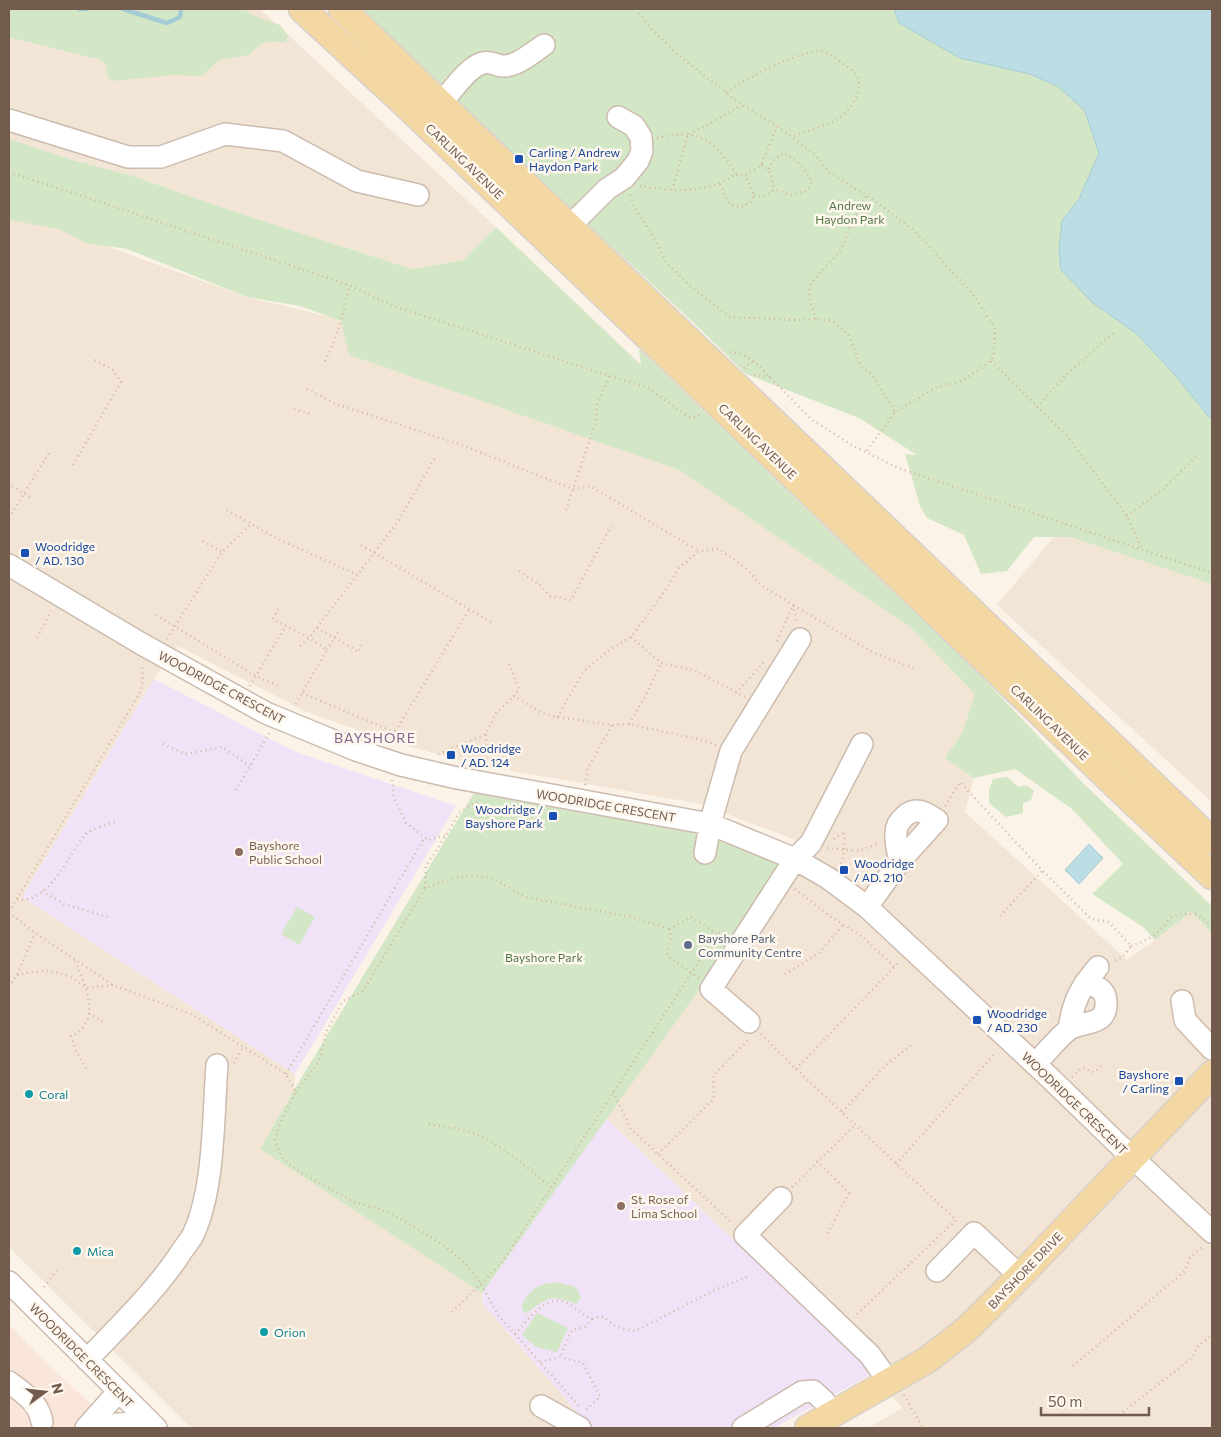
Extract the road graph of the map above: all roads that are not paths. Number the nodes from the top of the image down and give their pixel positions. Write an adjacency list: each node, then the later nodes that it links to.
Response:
1 (302, 9): 8 (main road, CARLING AVENUE)
2 (342, 9): 4 (main road, CARLING AVENUE)
3 (544, 45): 4 (street)
4 (440, 104): 8 (main road, CARLING AVENUE)
5 (618, 117): 8 (street)
6 (9, 120): 7 (street)
7 (418, 195)
8 (560, 235): 12 (main road, CARLING AVENUE); 13 (main road, CARLING AVENUE)
9 (9, 565): 14 (street, WOODRIDGE CRESCENT)
10 (800, 638): 14 (street)
11 (862, 744): 17 (street)
12 (1149, 781): 13 (main road); 15 (main road, CARLING AVENUE)
13 (1128, 798): 19 (main road, CARLING AVENUE)
14 (710, 824): 16 (street); 17 (street, WOODRIDGE CRESCENT)
15 (1212, 840)
16 (705, 853)
17 (795, 859): 20 (street, WOODRIDGE CRESCENT); 22 (street)
18 (900, 861): 18 (street); 20 (street)
19 (1212, 876)
20 (867, 907): 26 (street, WOODRIDGE CRESCENT)
21 (1182, 1000): 24 (street)
22 (753, 1026)
23 (1069, 1029): 23 (street); 26 (street)
24 (1212, 1048)
25 (225, 1064): 34 (street)
26 (1035, 1064): 28 (street, WOODRIDGE CRESCENT)
27 (1212, 1074): 28 (main road, BAYSHORE DRIVE)
28 (1133, 1158): 30 (street, WOODRIDGE CRESCENT); 32 (main road, BAYSHORE DRIVE)
29 (781, 1198): 36 (street)
30 (1209, 1238)
31 (937, 1271): 32 (street)
32 (1020, 1276): 36 (main road, BAYSHORE DRIVE)
33 (9, 1282): 34 (street, WOODRIDGE CRESCENT)
34 (87, 1360): 37 (street, WOODRIDGE CRESCENT)
35 (9, 1382): 41 (street)
36 (896, 1388): 39 (main road, BAYSHORE DRIVE)
37 (119, 1391): 42 (street, WOODRIDGE CRESCENT); 43 (street)
38 (541, 1406): 40 (street)
39 (832, 1414): 45 (street); 46 (main road, BAYSHORE DRIVE)
40 (584, 1419)
41 (42, 1422)
42 (153, 1425): 44 (street)
43 (86, 1428)
44 (108, 1428)
45 (743, 1428)
46 (808, 1428)

